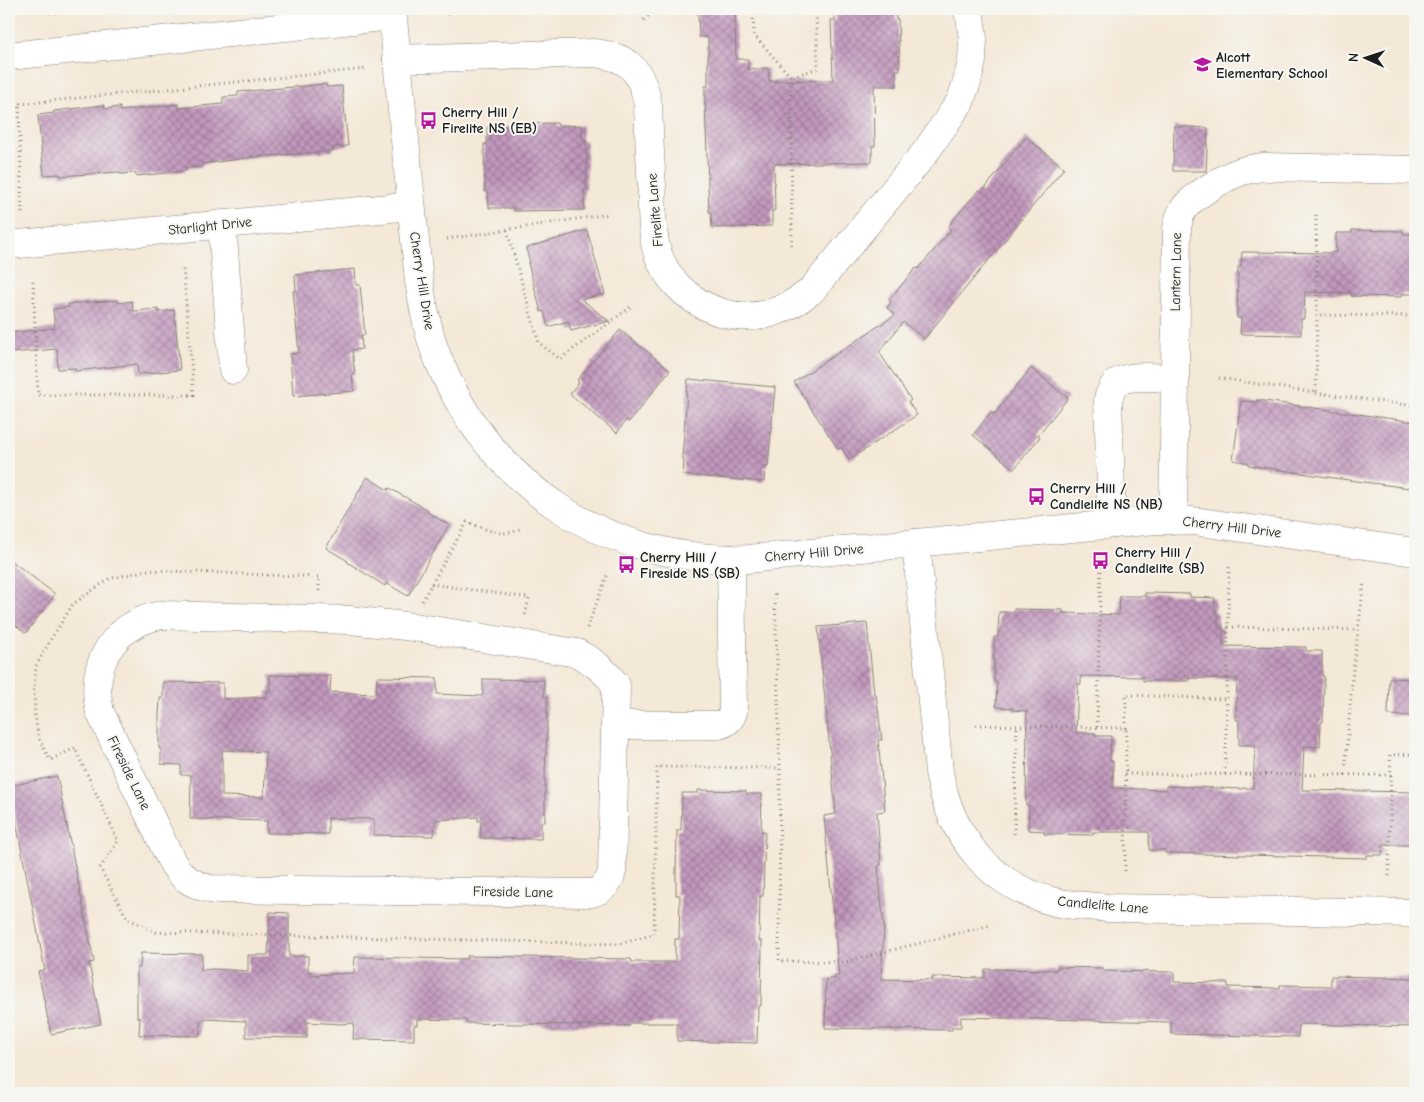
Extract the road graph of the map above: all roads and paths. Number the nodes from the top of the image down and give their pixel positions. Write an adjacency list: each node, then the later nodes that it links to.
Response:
1 (30, 9): 2 (path)
2 (89, 9)
3 (448, 9): 10 (path)
4 (655, 9): 11 (path)
5 (754, 9): 15 (path)
6 (816, 9): 15 (path)
7 (967, 9): 13 (street, Firelite Lane)
8 (392, 12): 9 (street); 13 (street, Cherry Hill Drive)
9 (318, 16): 12 (street)
10 (448, 16)
11 (644, 20)
12 (9, 56)
13 (397, 59): 17 (street, Cherry Hill Drive)
14 (366, 69): 18 (path)
15 (791, 76): 25 (path)
16 (1415, 170): 32 (street, Lantern Lane)
17 (411, 206): 21 (street, Starlight Drive); 41 (street, Cherry Hill Drive)
18 (22, 213)
19 (609, 214): 22 (path)
20 (1316, 214): 29 (path)
21 (222, 224): 24 (street, Starlight Drive); 31 (street)
22 (507, 230): 23 (path); 28 (path)
23 (447, 239)
24 (9, 245)
25 (792, 245)
26 (183, 267): 27 (path)
27 (33, 281)
28 (632, 306)
29 (1317, 315): 30 (path); 34 (path)
30 (1415, 316)
31 (233, 370)
32 (1175, 378): 36 (street, Lantern Lane); 37 (street)
33 (1219, 378): 34 (path)
34 (1316, 393): 35 (path)
35 (1415, 406)
36 (1173, 520): 37 (street, Cherry Hill Drive); 40 (street, Cherry Hill Drive)
37 (1112, 524): 39 (street, Cherry Hill Drive)
38 (523, 527): 46 (path)
39 (916, 543): 41 (street, Cherry Hill Drive); 69 (street, Candlelite Lane)
40 (1415, 552)
41 (730, 559): 55 (street)
42 (1101, 560): 58 (path)
43 (1229, 563): 51 (path)
44 (608, 573): 53 (path)
45 (1364, 582): 52 (path)
46 (431, 584): 49 (path); 50 (path)
47 (775, 594): 61 (path)
48 (319, 596): 61 (path)
49 (419, 606)
50 (524, 621)
51 (1228, 627): 52 (path); 54 (path)
52 (1358, 630): 64 (path)
53 (586, 632)
54 (1227, 699): 59 (path); 63 (path)
55 (616, 725): 55 (street, Fireside Lane)
56 (976, 725): 57 (path)
57 (1017, 726): 58 (path); 66 (path)
58 (1097, 727): 59 (path)
59 (1126, 728): 62 (path)
60 (1415, 754): 65 (path)
61 (780, 768): 70 (path)
62 (1126, 774): 63 (path); 67 (path)
63 (1225, 774): 64 (path)
64 (1345, 775): 65 (path)
65 (1391, 776): 68 (path)
66 (1014, 834)
67 (1125, 870)
68 (1388, 876)
69 (1415, 913)
70 (991, 925)

